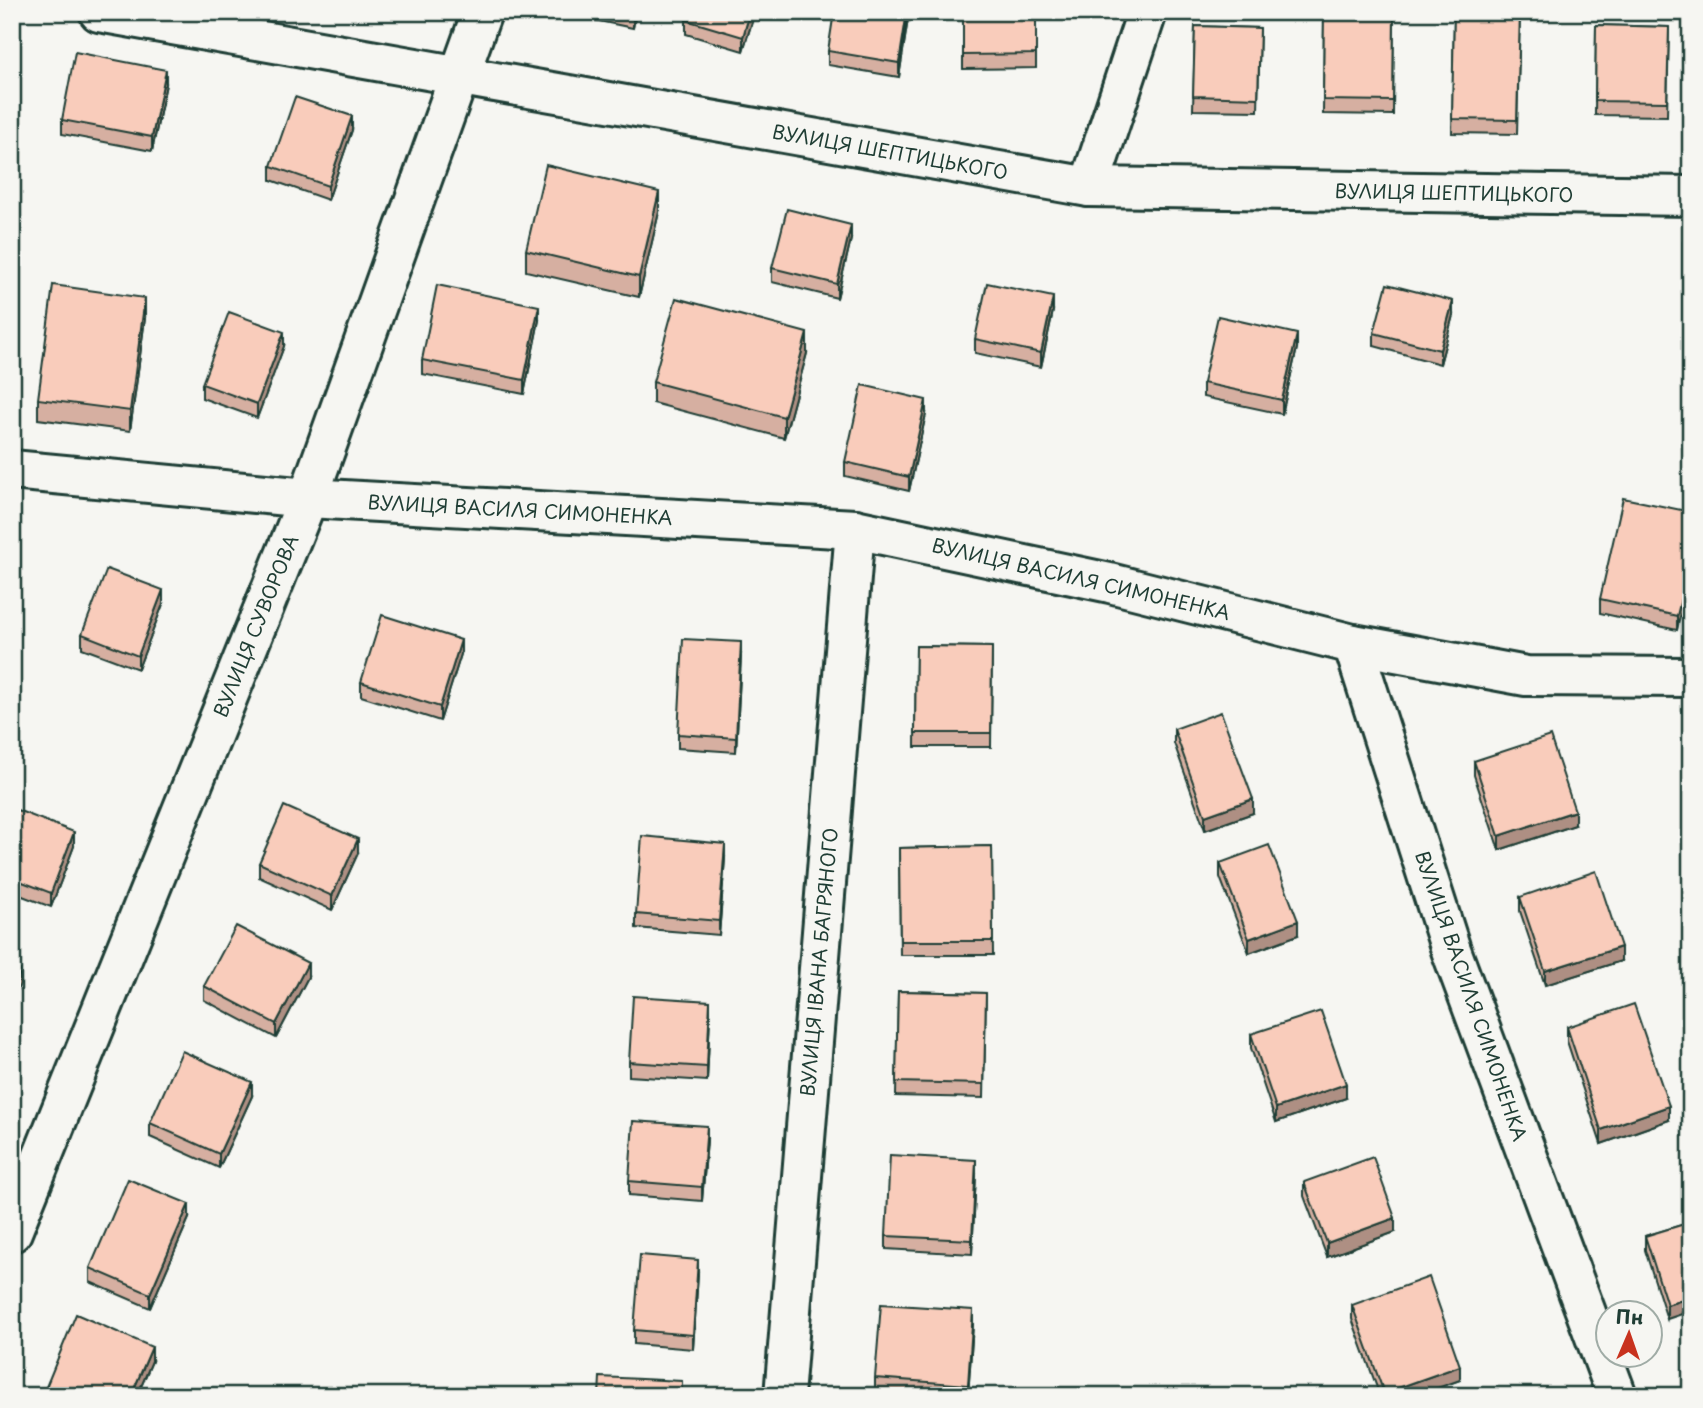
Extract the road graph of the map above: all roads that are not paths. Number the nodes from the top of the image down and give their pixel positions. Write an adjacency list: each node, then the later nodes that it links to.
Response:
1 (99, 12): 4 (street, ВУЛИЦЯ ШЕПТИЦЬКОГО)
2 (482, 12): 4 (street, ВУЛИЦЯ СУВОРОВА)
3 (1147, 12): 5 (street)
4 (460, 75): 5 (street, ВУЛИЦЯ ШЕПТИЦЬКОГО); 8 (street, ВУЛИЦЯ СУВОРОВА)
5 (1089, 187): 6 (street, ВУЛИЦЯ ШЕПТИЦЬКОГО)
6 (1691, 196)
7 (12, 470): 8 (street, ВУЛИЦЯ ВАСИЛЯ СИМОНЕНКА)
8 (308, 498): 9 (street, ВУЛИЦЯ ВАСИЛЯ СИМОНЕНКА); 12 (street, ВУЛИЦЯ СУВОРОВА)
9 (855, 529): 10 (street, ВУЛИЦЯ ВАСИЛЯ СИМОНЕНКА); 13 (street, ВУЛИЦЯ ІВАНА БАГРЯНОГО)
10 (1353, 644): 11 (street); 14 (street, ВУЛИЦЯ ВАСИЛЯ СИМОНЕНКА)
11 (1691, 677)
12 (12, 1232)
13 (784, 1396)
14 (1617, 1396)

